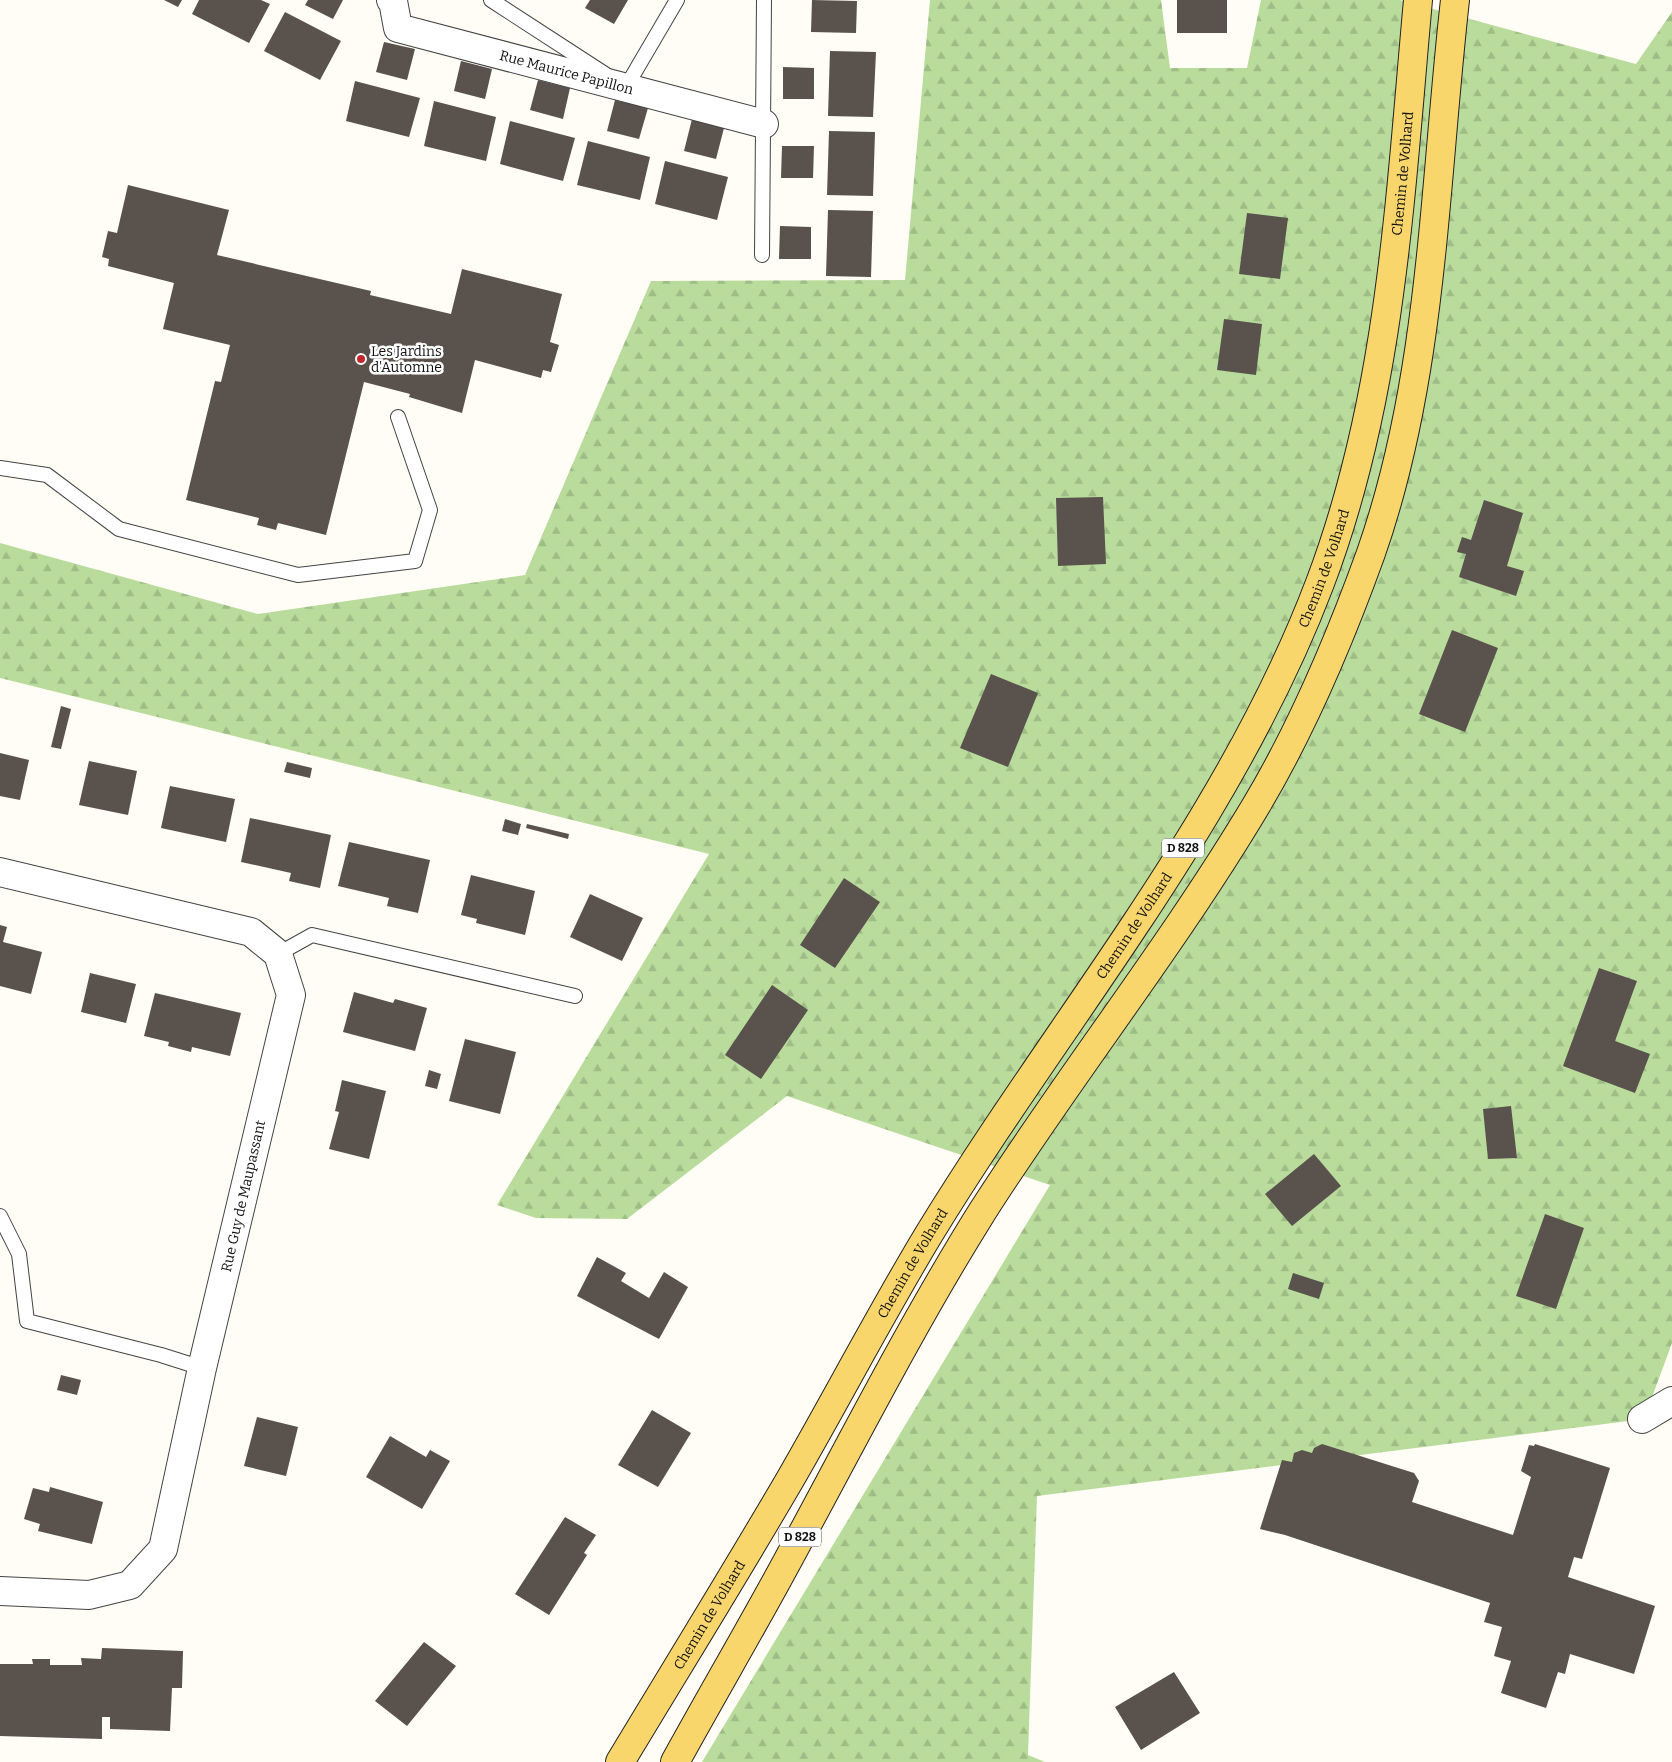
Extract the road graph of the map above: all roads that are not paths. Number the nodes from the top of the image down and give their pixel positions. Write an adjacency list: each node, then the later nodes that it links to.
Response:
1 (393, 0): 7 (street, Rue Maurice Papillon)
2 (491, 0): 7 (lane)
3 (677, 0): 7 (lane)
4 (764, 0): 8 (lane)
5 (1418, 0): 20 (main road, Chemin de Volhard / D 828)
6 (1455, 0): 21 (main road, D 828)
7 (626, 87): 8 (street, Rue Maurice Papillon)
8 (764, 124): 9 (lane)
9 (762, 255)
10 (398, 417): 11 (lane)
11 (0, 468)
12 (0, 872): 13 (street)
13 (278, 954): 14 (lane); 16 (street, Rue Guy de Maupassant)
14 (575, 996)
15 (0, 1216): 16 (lane)
16 (202, 1368): 19 (street, Rue Guy de Maupassant)
17 (1672, 1401): 18 (street)
18 (1642, 1419)
19 (0, 1591)
20 (620, 1762)
21 (675, 1762)

